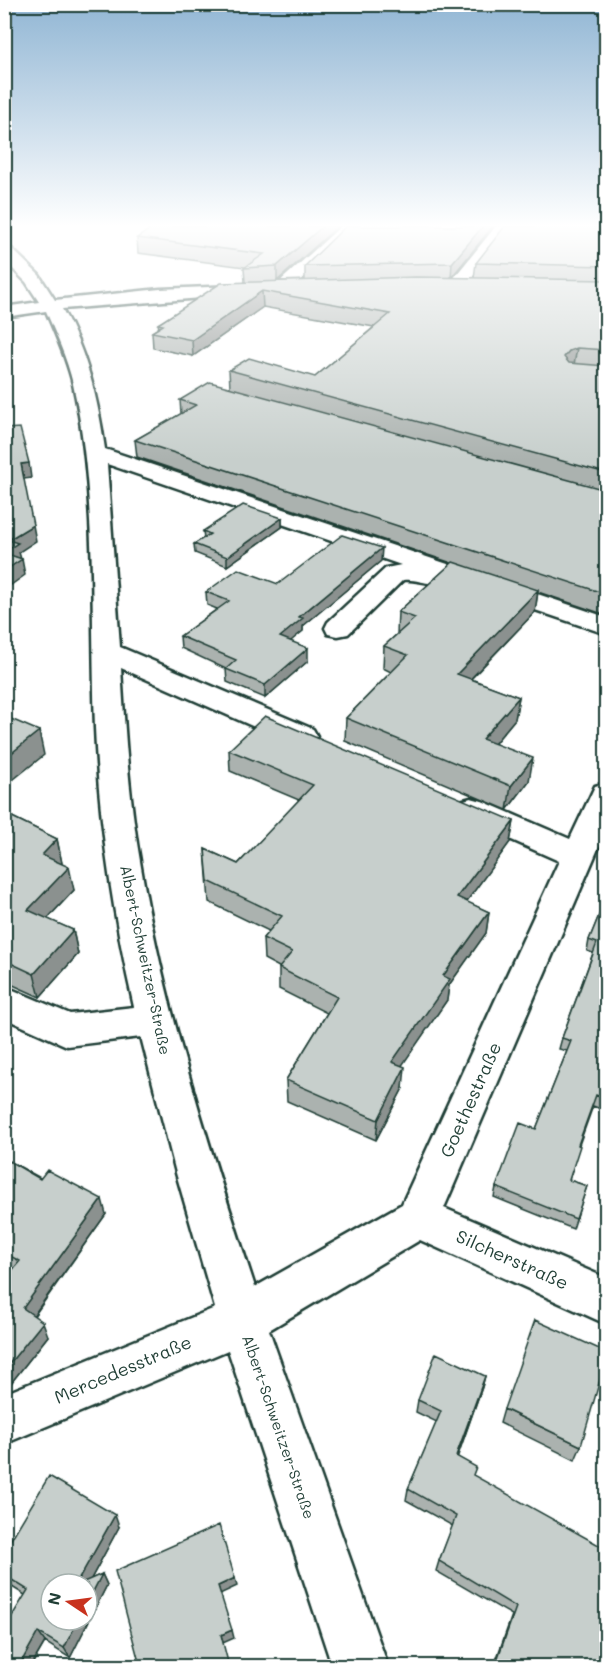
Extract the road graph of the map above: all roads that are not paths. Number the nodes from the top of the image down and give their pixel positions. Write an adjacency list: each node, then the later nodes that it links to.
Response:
1 (63, 304): 2 (street)
2 (52, 305): 3 (street); 4 (street, Albert-Schweitzer-Straße)
3 (4, 312)
4 (95, 453): 5 (street); 8 (street, Albert-Schweitzer-Straße)
5 (606, 626)
6 (338, 628): 7 (street)
7 (606, 641)
8 (108, 652): 9 (street); 14 (street, Albert-Schweitzer-Straße)
9 (327, 747)
10 (606, 794): 12 (street, Goethestraße)
11 (448, 799): 12 (street)
12 (579, 856): 15 (street, Goethestraße)
13 (4, 1001): 14 (street)
14 (155, 1020): 17 (street, Albert-Schweitzer-Straße)
15 (418, 1218): 16 (street, Silcherstraße); 17 (street)
16 (606, 1301)
17 (241, 1321): 18 (street, Mercedesstraße); 19 (street, Albert-Schweitzer-Straße)
18 (4, 1419)
19 (360, 1666)

